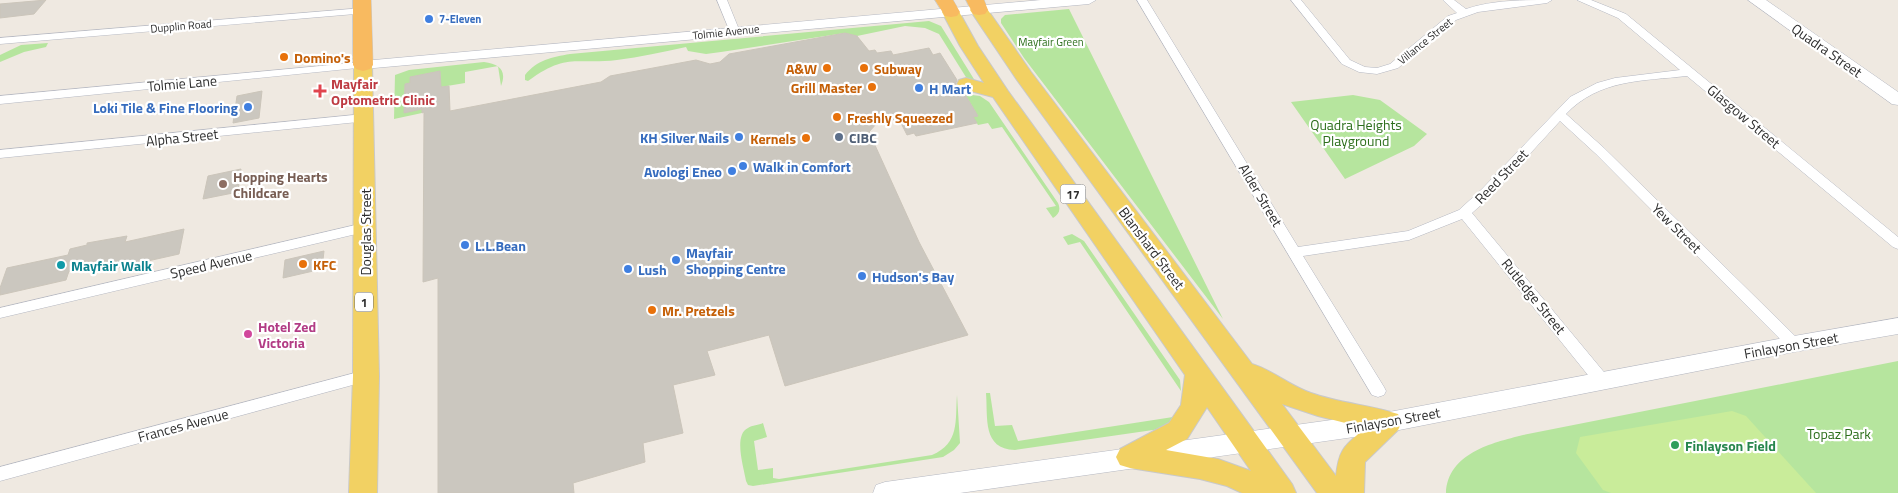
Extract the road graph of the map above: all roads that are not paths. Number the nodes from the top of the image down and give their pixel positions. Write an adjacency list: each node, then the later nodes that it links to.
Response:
1 (722, 0): 13 (street)
2 (1089, 0): 10 (street, Tolmie Avenue)
3 (1142, 0): 28 (street, Alder Street)
4 (1296, 0): 16 (street)
5 (1448, 0): 12 (street)
6 (1547, 0): 12 (street, Villance Street)
7 (1582, 0): 17 (street, Glasgow Street)
8 (1756, 0): 21 (main road, Quadra Street)
9 (362, 5): 14 (street, Dupplin Road); 15 (highway, Douglas Street / 1)
10 (977, 5): 11 (street, Tolmie Avenue); 32 (main road, Blanshard Street / 17)
11 (948, 6): 13 (street, Tolmie Avenue); 19 (main road, 17)
12 (1464, 13): 16 (street, Villance Street)
13 (735, 32): 15 (street, Tolmie Avenue)
14 (0, 41)
15 (363, 66): 20 (street, Tolmie Lane); 23 (main road, Douglas Street / 1)
16 (1363, 70)
17 (1690, 72): 22 (street, Reed Street); 27 (street, Glasgow Street)
18 (966, 84): 19 (main road)
19 (1000, 93): 33 (main road, 17)
20 (0, 100)
21 (1898, 100)
22 (1560, 115): 25 (street, Reed Street); 31 (street, Yew Street)
23 (364, 118): 24 (street, Alpha Street); 26 (main road, Douglas Street / 1)
24 (0, 154)
25 (1464, 213): 28 (street, Reed Street); 35 (street, Rutledge Street)
26 (364, 228): 29 (street, Speed Avenue); 34 (main road, Douglas Street / 1)
27 (1898, 244)
28 (1295, 252): 36 (street, Alder Street)
29 (0, 313)
30 (1898, 326): 31 (main road, Finlayson Street)
31 (1794, 344): 35 (main road, Finlayson Street)
32 (1237, 362): 37 (main road); 38 (main road, Blanshard Street / 17)
33 (1198, 374): 39 (main road, 17); 40 (main road)
34 (366, 376): 41 (street, Frances Avenue); 42 (main road, Douglas Street / 1)
35 (1602, 381): 37 (main road, Finlayson Street)
36 (1378, 391)
37 (1389, 422): 38 (main road, Finlayson Street); 47 (main road)
38 (1291, 436): 39 (main road, Finlayson Street); 46 (main road, Blanshard Street / 17)
39 (1247, 443): 40 (main road, Finlayson Street); 45 (main road, 17)
40 (1130, 457): 43 (main road, Finlayson Street); 44 (main road)
41 (0, 474)
42 (363, 493)
43 (885, 493)
44 (1266, 493)
45 (1282, 493)
46 (1333, 493)
47 (1350, 493)

